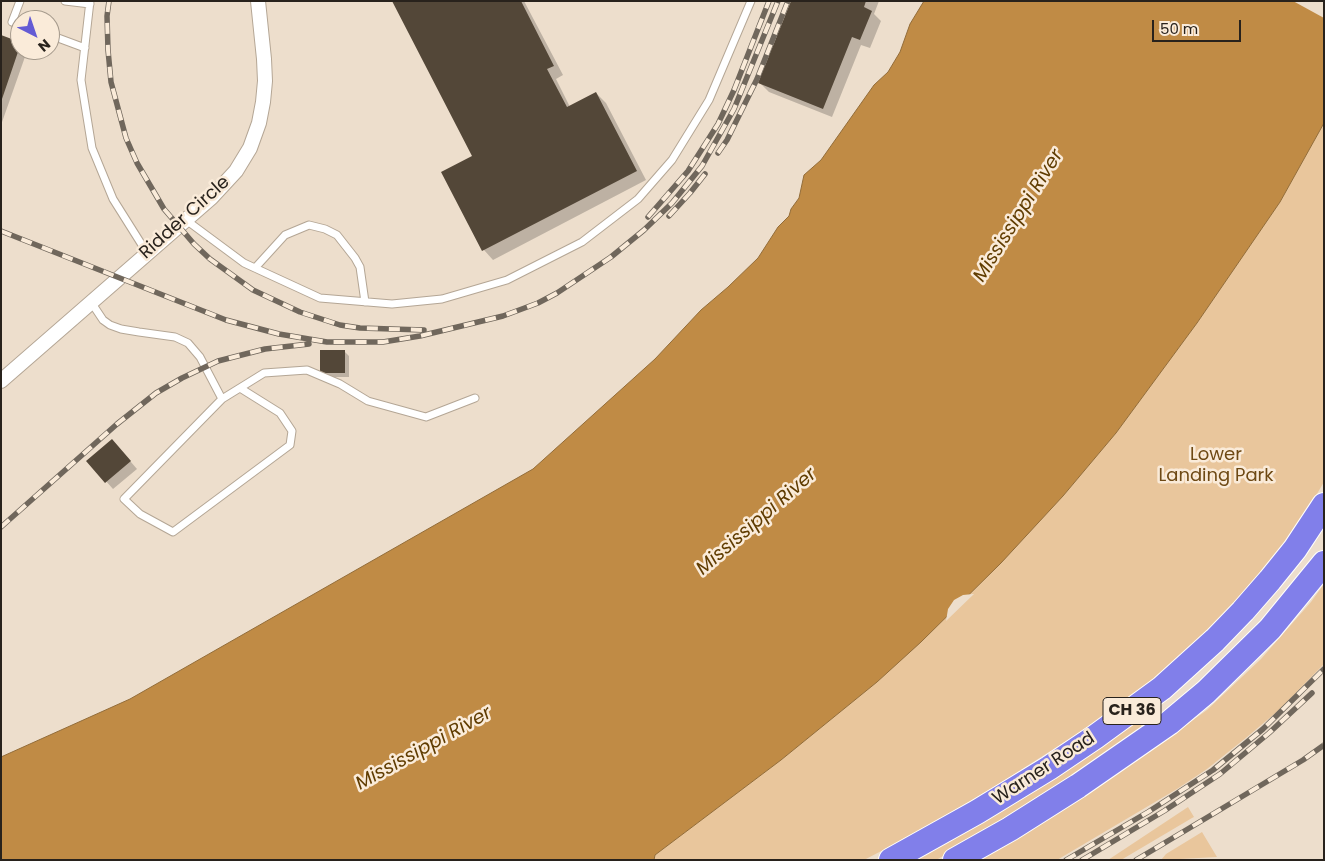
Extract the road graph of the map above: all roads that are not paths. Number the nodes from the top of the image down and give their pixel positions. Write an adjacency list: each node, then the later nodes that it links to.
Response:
1 (65, 1): 4 (lane)
2 (258, 1): 7 (street, Ridder Circle)
3 (751, 1): 11 (lane)
4 (90, 2): 6 (lane)
5 (60, 39): 6 (lane)
6 (84, 48): 8 (lane)
7 (186, 220): 8 (street, Ridder Circle); 9 (lane)
8 (147, 253): 10 (street, Ridder Circle)
9 (255, 268): 11 (lane); 11 (lane)
10 (91, 302): 12 (street, Ridder Circle); 15 (lane)
11 (364, 302)
12 (1, 381)
13 (240, 388): 14 (lane); 15 (lane); 15 (lane)
14 (475, 398)
15 (222, 400)
16 (1324, 505): 18 (highway, Warner Road / CH 36)
17 (1324, 563): 19 (highway, Warner Road / CH 36)
18 (891, 860)
19 (955, 860)

